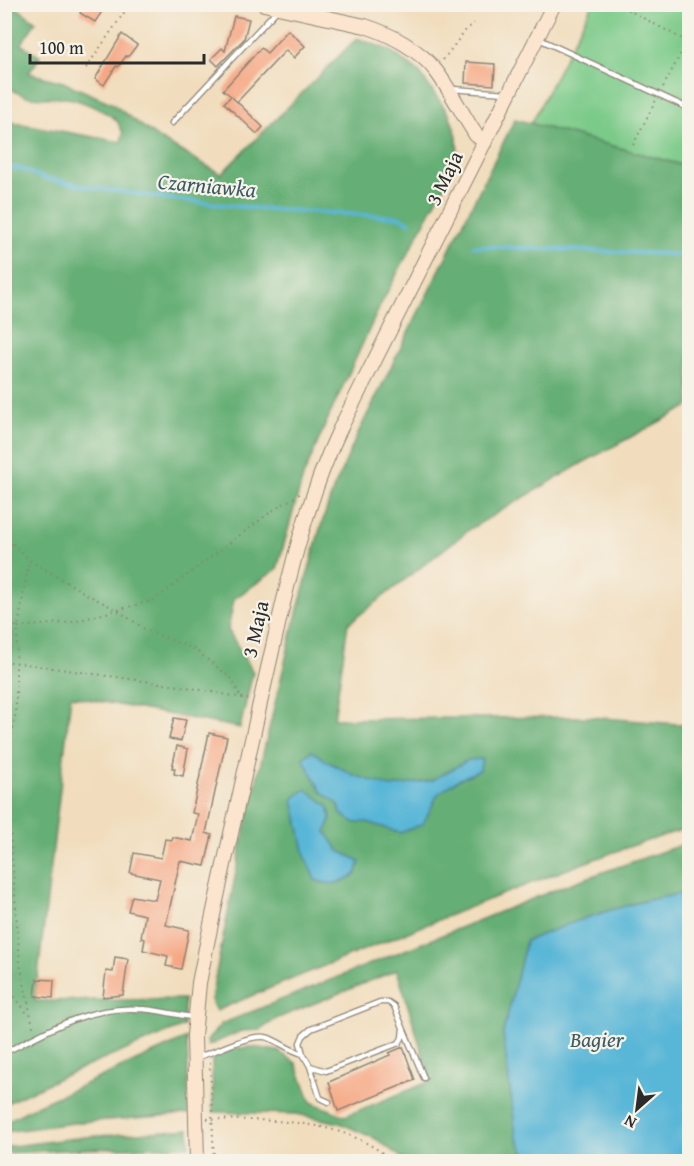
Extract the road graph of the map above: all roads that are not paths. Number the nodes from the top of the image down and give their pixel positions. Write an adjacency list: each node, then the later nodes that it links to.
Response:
1 (264, 4): 3 (main road)
2 (554, 4): 4 (main road, 3 Maja)
3 (280, 8): 5 (main road); 8 (lane)
4 (537, 38): 6 (main road, 3 Maja); 7 (lane)
5 (448, 88): 6 (lane); 9 (main road)
6 (509, 94): 9 (main road, 3 Maja)
7 (690, 109)
8 (172, 123)
9 (485, 142): 10 (main road, 3 Maja)
10 (195, 1017): 12 (lane); 14 (main road, 3 Maja)
11 (404, 1029): 13 (lane); 15 (lane); 16 (lane)
12 (4, 1053)
13 (303, 1054): 14 (lane); 15 (lane)
14 (194, 1057): 18 (main road, 3 Maja)
15 (310, 1066): 17 (lane)
16 (424, 1078)
17 (329, 1102)
18 (197, 1161)

